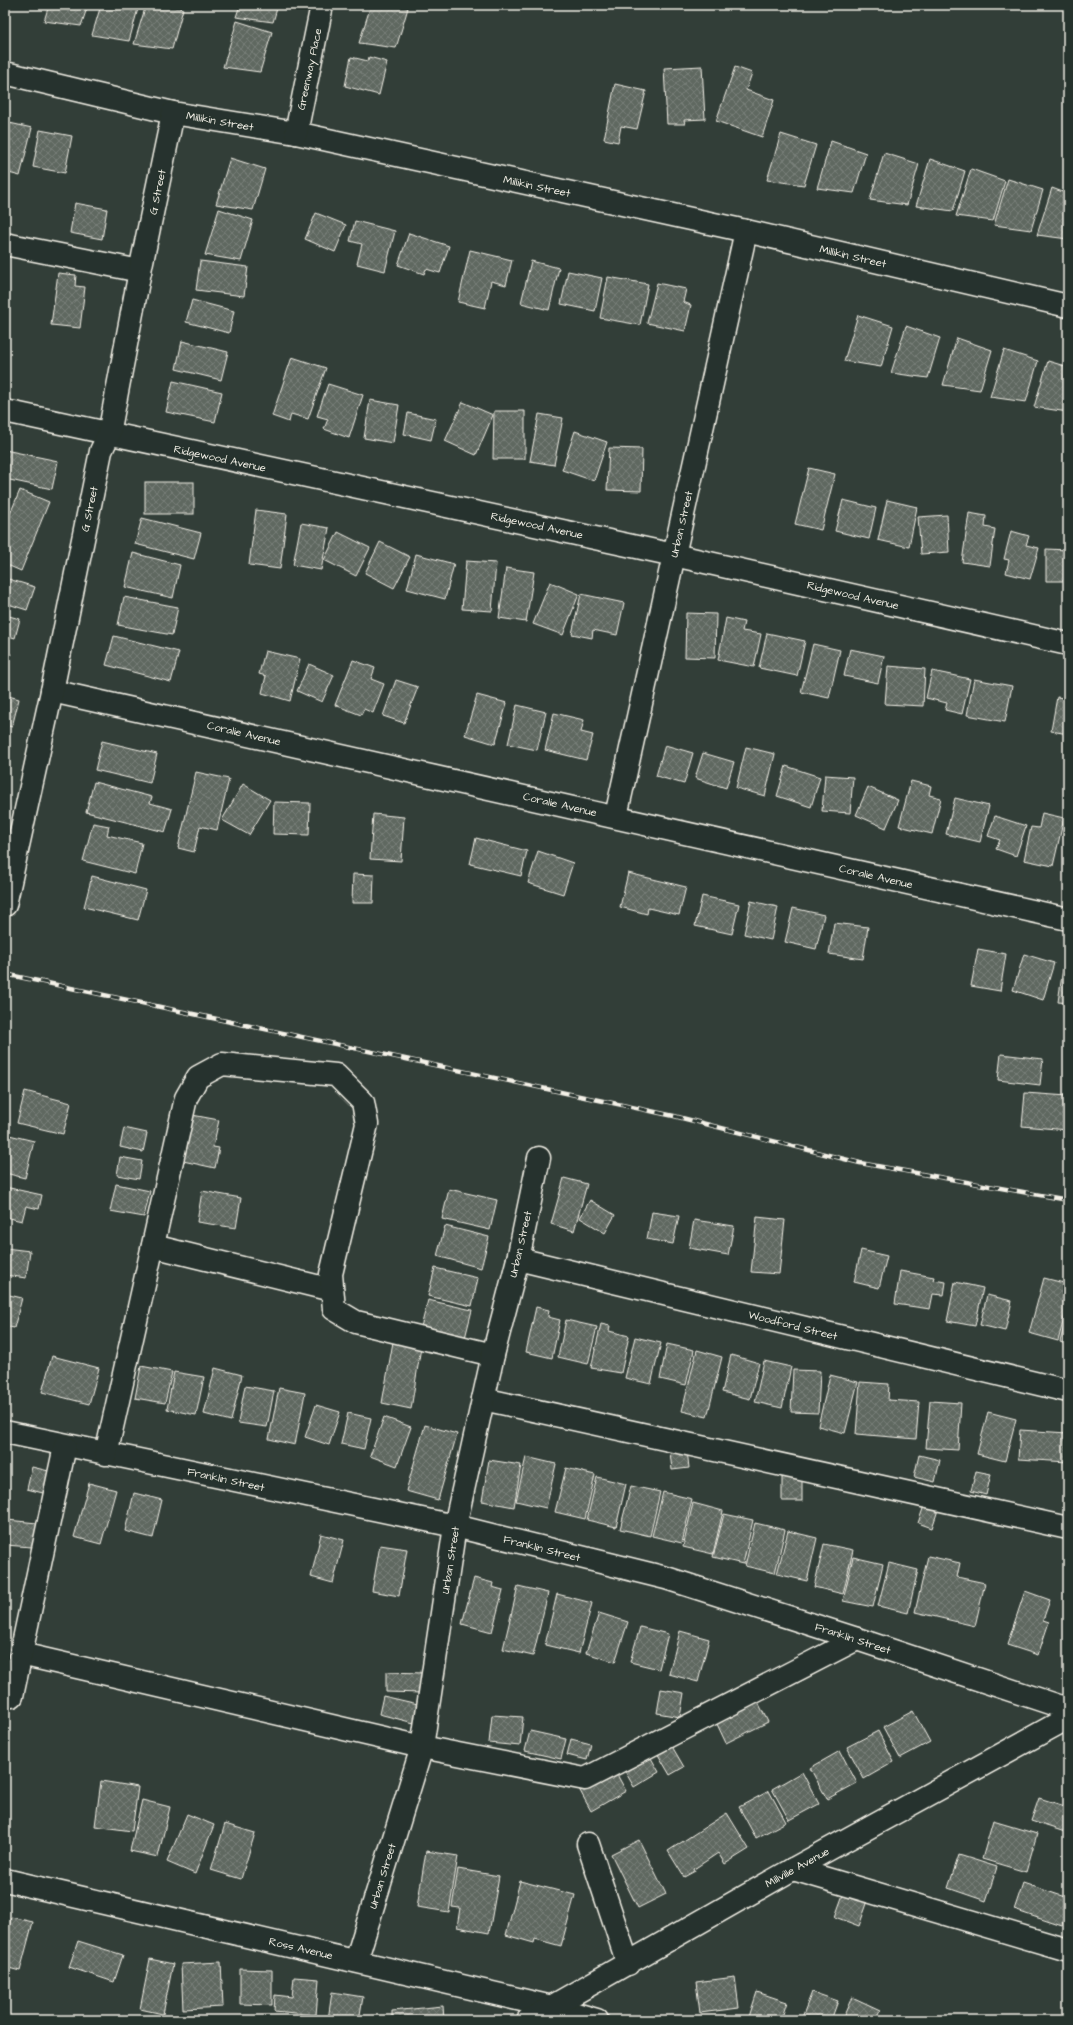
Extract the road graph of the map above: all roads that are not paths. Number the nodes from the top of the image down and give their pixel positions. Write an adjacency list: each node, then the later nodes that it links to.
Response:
1 (322, 5): 4 (street, Greenway Place)
2 (5, 73): 3 (street, Millikin Street)
3 (173, 113): 4 (street, Millikin Street); 7 (street, G Street)
4 (296, 133): 5 (street, Millikin Street)
5 (746, 231): 8 (street, Millikin Street); 11 (street, Urban Street)
6 (5, 244): 7 (street)
7 (140, 271): 10 (street, G Street)
8 (1068, 306)
9 (5, 411): 10 (street, Ridgewood Avenue)
10 (109, 434): 11 (street, Ridgewood Avenue); 13 (street, G Street)
11 (674, 555): 12 (street, Ridgewood Avenue); 14 (street, Urban Street)
12 (1068, 644)
13 (52, 690): 14 (street, Coralie Avenue); 15 (street, G Street)
14 (616, 816): 16 (street, Coralie Avenue)
15 (5, 905)
16 (1068, 919)
17 (539, 1158): 19 (street, Urban Street)
18 (154, 1246): 20 (street); 20 (street); 26 (street)
19 (518, 1259): 21 (street, Urban Street); 22 (street, Woodford Street)
20 (332, 1290): 21 (street)
21 (493, 1355): 23 (street, Urban Street)
22 (1068, 1392)
23 (483, 1399): 27 (street, Urban Street); 28 (street)
24 (5, 1432): 25 (street, Franklin Street)
25 (66, 1446): 26 (street, Franklin Street); 30 (street)
26 (106, 1454): 27 (street, Franklin Street)
27 (455, 1526): 29 (street, Franklin Street); 34 (street, Urban Street)
28 (1068, 1528)
29 (857, 1639): 32 (street, Franklin Street); 34 (street)
30 (21, 1654): 31 (street); 34 (street)
31 (5, 1694)
32 (1068, 1709)
33 (1068, 1718): 36 (street, Millville Avenue)
34 (422, 1746): 39 (street, Urban Street)
35 (588, 1844): 40 (street)
36 (793, 1869): 38 (street); 40 (street, Millville Avenue)
37 (5, 1880): 39 (street, Ross Avenue)
38 (1068, 1950)
39 (356, 1961): 41 (street, Ross Avenue)
40 (628, 1964): 41 (street, Millville Avenue)
41 (552, 2007): 42 (street, Millville Avenue); 43 (street, Ross Avenue)
42 (528, 2020)
43 (597, 2020)

